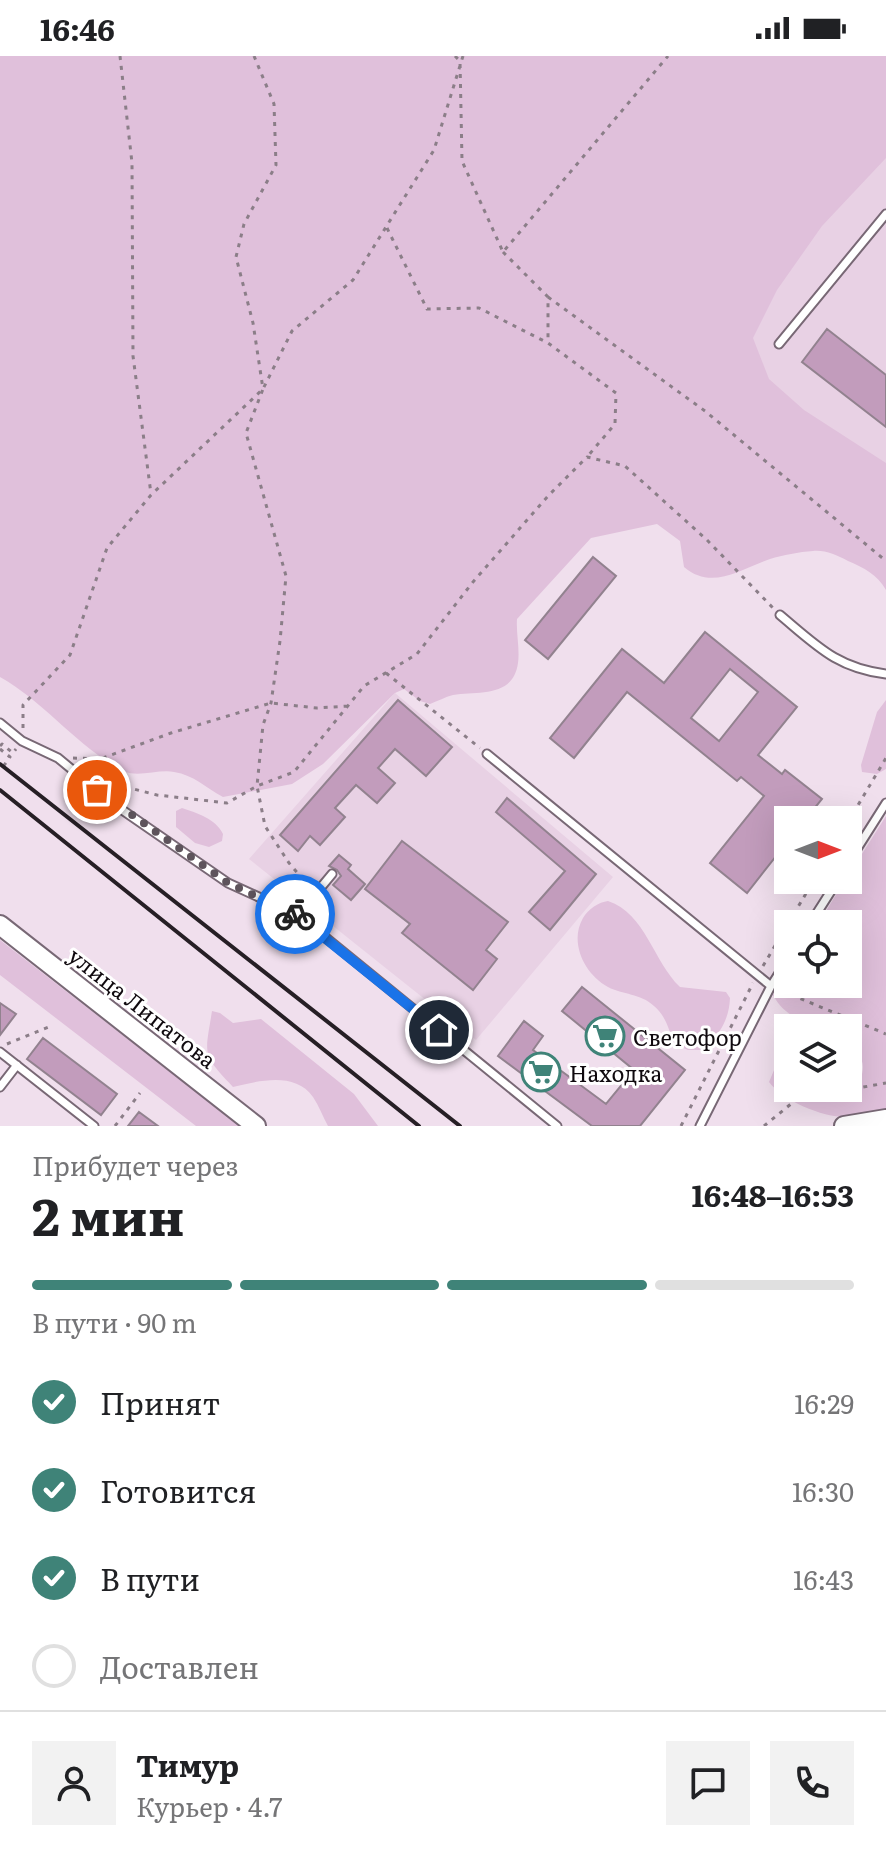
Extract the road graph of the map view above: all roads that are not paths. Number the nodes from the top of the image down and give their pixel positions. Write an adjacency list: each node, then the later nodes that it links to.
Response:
1 (886, 214): 2 (lane)
2 (779, 344)
3 (780, 615): 4 (lane)
4 (886, 674)
5 (0, 723): 10 (lane)
6 (487, 754): 13 (lane)
7 (886, 803): 8 (lane)
8 (862, 841)
9 (332, 874): 10 (lane)
10 (298, 915): 21 (lane)
11 (0, 925): 20 (street, улица Липатова)
12 (774, 981): 13 (lane)
13 (771, 986): 22 (lane)
14 (0, 1049): 15 (lane)
15 (17, 1065): 16 (lane); 19 (lane)
16 (0, 1087)
17 (886, 1119): 18 (street)
18 (855, 1125)
19 (94, 1126)
20 (256, 1126)
21 (557, 1126)
22 (700, 1126)

